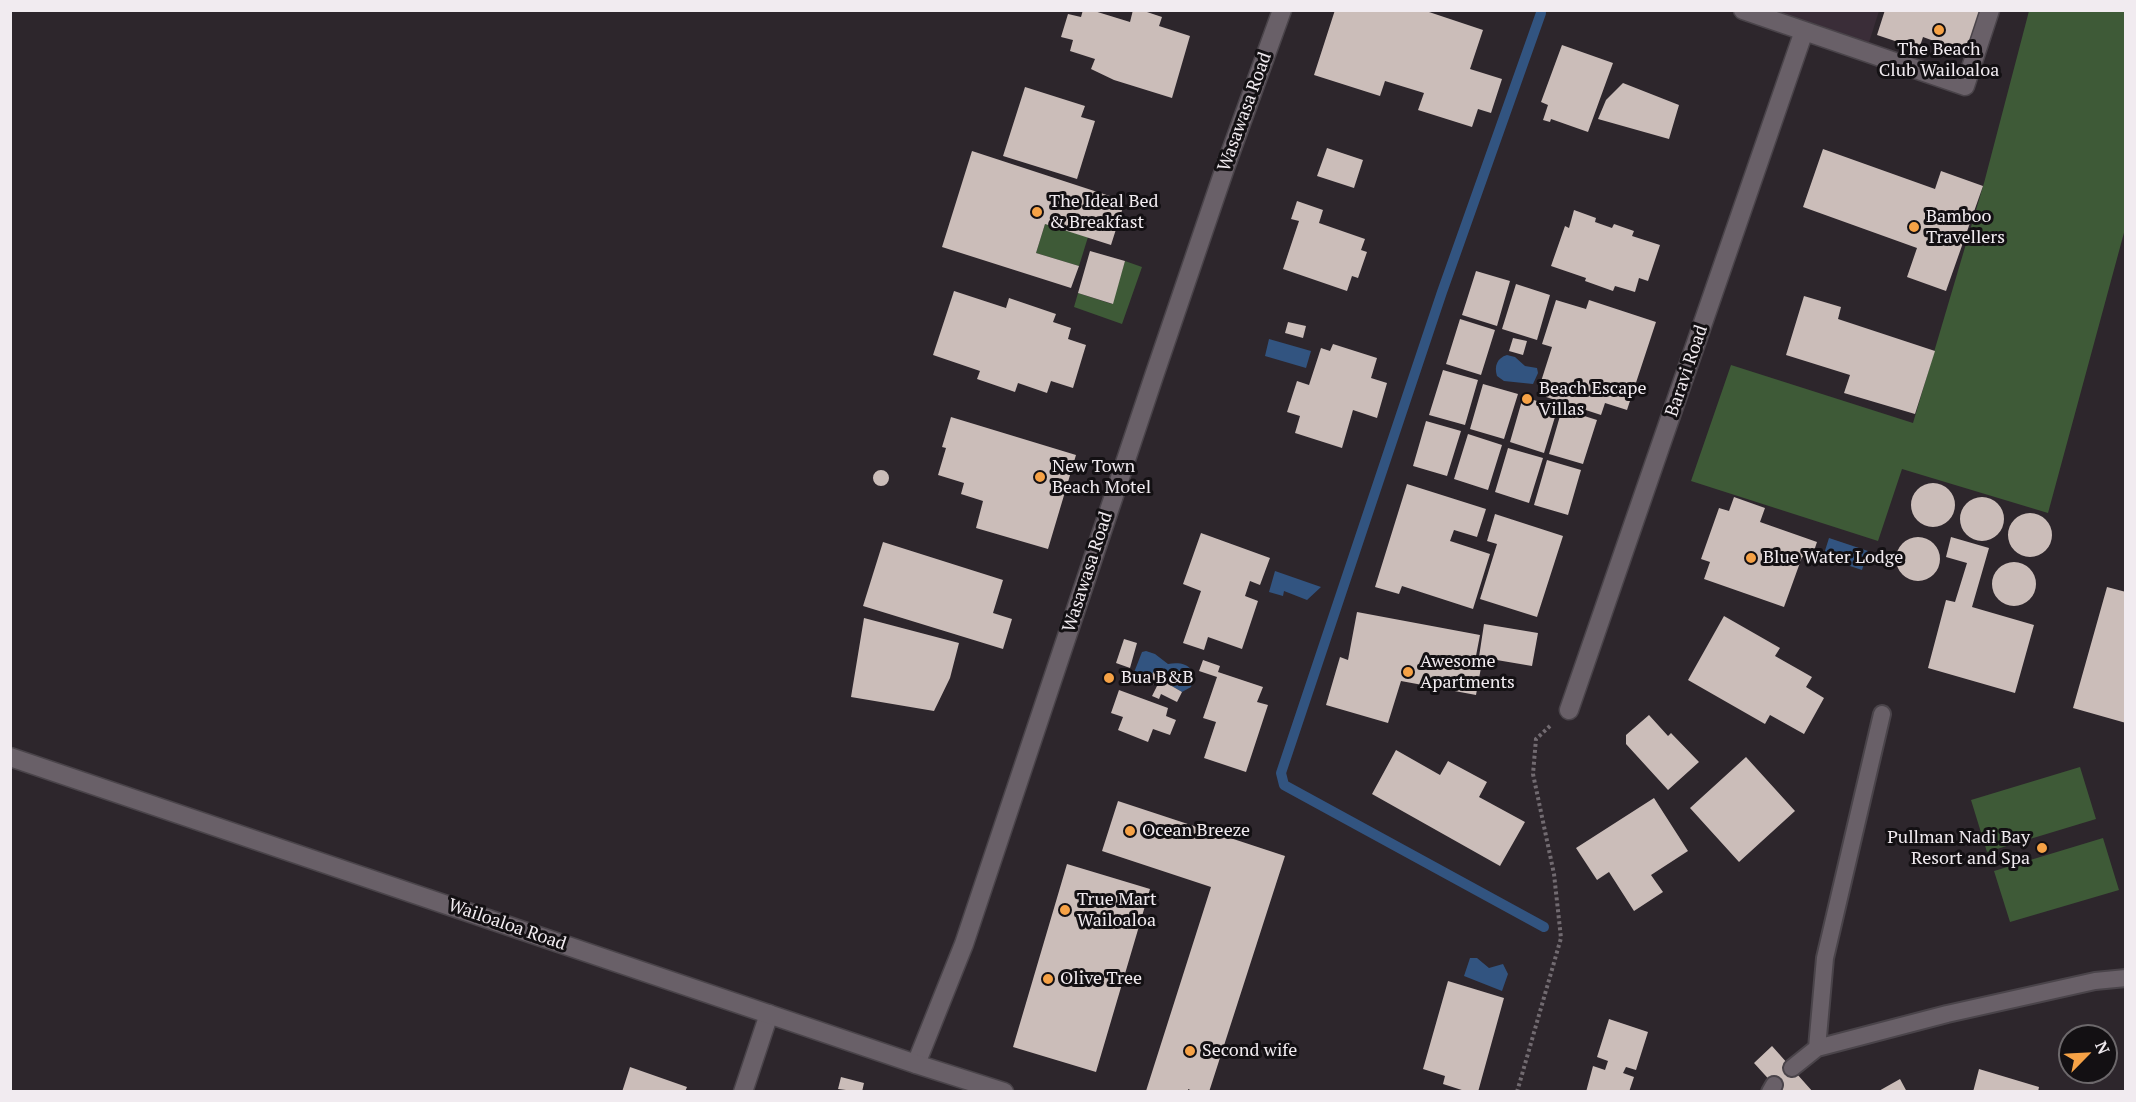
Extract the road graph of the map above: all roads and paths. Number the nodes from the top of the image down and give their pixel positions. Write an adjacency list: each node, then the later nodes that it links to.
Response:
1 (1282, 10): 11 (street, Wasawasa Road)
2 (1743, 10): 4 (street)
3 (1990, 10): 4 (street)
4 (1804, 31): 5 (street, Baravi Road)
5 (1569, 710): 15 (path)
6 (1882, 714): 10 (lane)
7 (10, 757): 9 (street, Wailoaloa Road)
8 (2126, 978): 10 (lane)
9 (769, 1014): 11 (street, Wailoaloa Road); 13 (street)
10 (1817, 1048): 12 (lane)
11 (916, 1064): 14 (street, Wailoaloa Road)
12 (1792, 1068)
13 (743, 1092)
14 (1004, 1092)
15 (1517, 1092)

